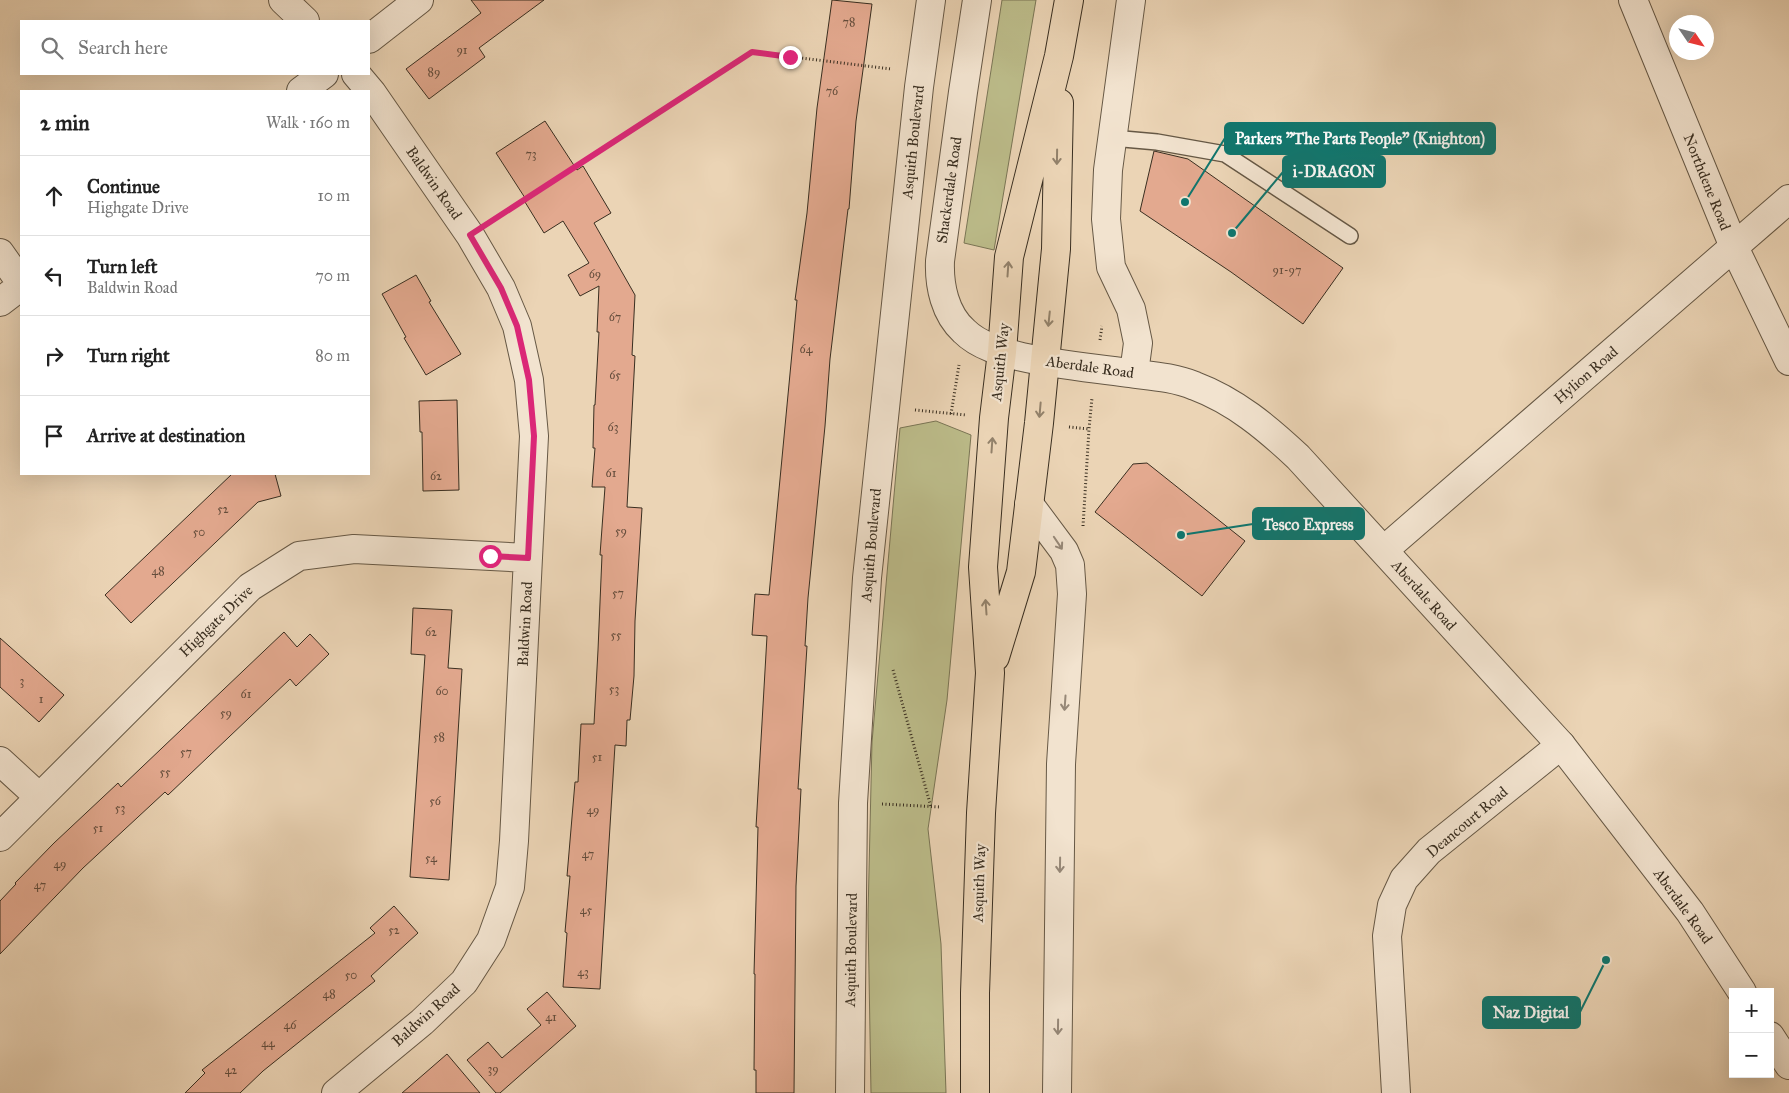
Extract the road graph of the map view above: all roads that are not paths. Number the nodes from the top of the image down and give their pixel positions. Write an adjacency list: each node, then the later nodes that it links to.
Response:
1 (283, 0): 8 (street)
2 (419, 0): 9 (street)
3 (931, 0): 40 (street, Asquith Boulevard)
4 (978, 0): 24 (street, Shackerdale Road)
5 (1069, 0): 10 (highway, Asquith Way)
6 (1131, 0): 16 (street)
7 (1633, 0): 19 (street, Northdene Road)
8 (304, 20)
9 (370, 38)
10 (1060, 56): 24 (highway, Asquith Way, one-way to 10); 26 (highway, Asquith Way, one-way to 26)
11 (323, 75): 13 (street)
12 (357, 75): 14 (street, Baldwin Road)
13 (302, 90)
14 (369, 90)
15 (370, 92): 30 (street, Baldwin Road)
16 (1112, 138): 18 (lane); 27 (street)
17 (1789, 199): 19 (street, Hylion Road)
18 (1350, 236)
19 (1734, 247): 25 (street, Northdene Road); 29 (street, Hylion Road)
20 (0, 253): 21 (street)
21 (20, 283)
22 (20, 286): 23 (street)
23 (0, 302)
24 (1002, 352): 26 (street, Aberdale Road); 31 (highway, Asquith Way, one-way to 24)
25 (1789, 361)
26 (1044, 362): 27 (street, Aberdale Road); 28 (highway, Asquith Way, one-way to 28)
27 (1134, 374): 29 (street, Aberdale Road)
28 (1030, 504): 31 (highway, Asquith Way); 42 (street, one-way to 42)
29 (1384, 550): 32 (street, Aberdale Road)
30 (528, 558): 34 (street, Highgate Drive); 39 (street, Baldwin Road)
31 (990, 673): 41 (highway, Asquith Way)
32 (1561, 745): 36 (street, Aberdale Road); 43 (street, Deancourt Road)
33 (0, 760): 34 (street)
34 (38, 796): 35 (street, Highgate Drive)
35 (0, 836)
36 (1739, 988)
37 (1774, 1042): 38 (street)
38 (1789, 1065)
39 (336, 1093)
40 (850, 1093)
41 (975, 1093)
42 (1057, 1093)
43 (1396, 1093)

